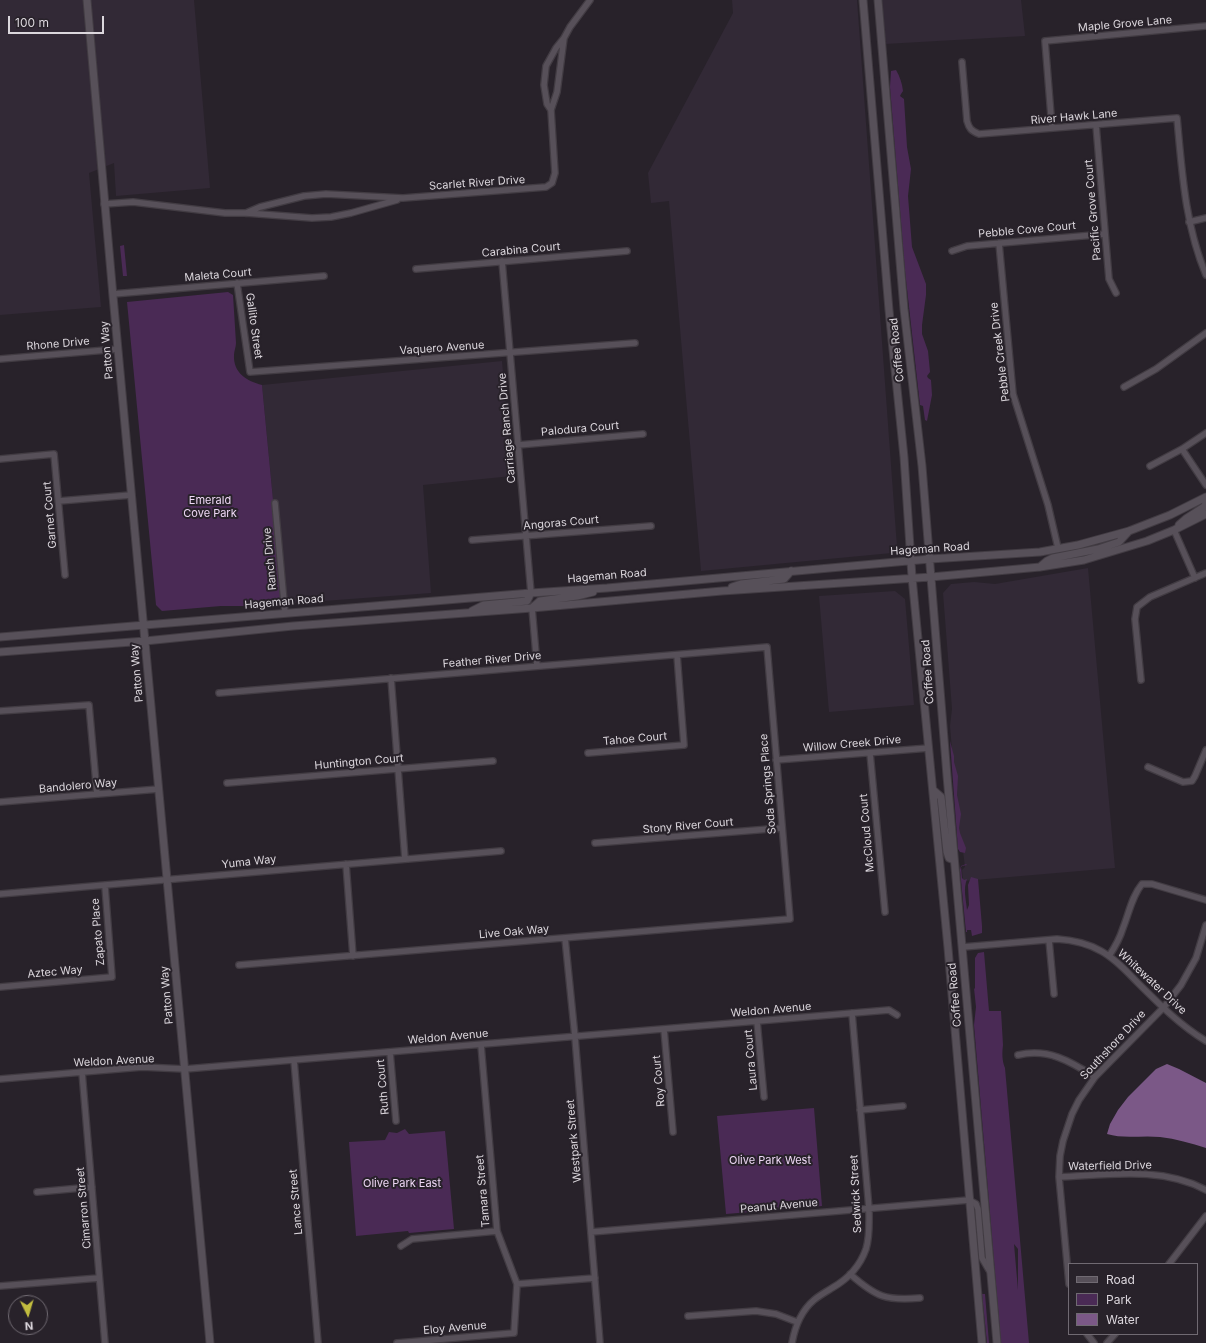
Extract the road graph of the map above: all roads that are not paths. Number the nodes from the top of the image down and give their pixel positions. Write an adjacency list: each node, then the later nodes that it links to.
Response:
1 (87, 0): 12 (main road, Patton Way)
2 (590, 0): 6 (street)
3 (863, 0): 54 (main road, Coffee Road)
4 (878, 0): 53 (main road, Coffee Road)
5 (1206, 26): 10 (street, Maple Grove Lane)
6 (564, 38): 8 (street); 8 (street)
7 (962, 62): 10 (street, River Hawk Lane)
8 (551, 110): 11 (street, Scarlet River Drive)
9 (1096, 125): 10 (street, River Hawk Lane); 15 (street, River Hawk Lane); 16 (street, Pacific Grove Court)
10 (1052, 128)
11 (403, 198): 13 (street, Scarlet River Drive); 13 (street, Scarlet River Drive)
12 (104, 204): 13 (street, Scarlet River Drive); 26 (main road, Patton Way)
13 (246, 213)
14 (1206, 218): 15 (street)
15 (1189, 222): 22 (street)
16 (1106, 234): 17 (street, Pebble Cove Court); 25 (street, Pacific Grove Court)
17 (999, 243): 18 (street, Pebble Cove Court); 52 (street, Pebble Creek Drive)
18 (952, 250)
19 (627, 251): 20 (street, Carabina Court)
20 (502, 262): 21 (street, Carabina Court); 30 (street, Carriage Ranch Drive)
21 (416, 269)
22 (1206, 275)
23 (324, 276): 24 (street, Maleta Court)
24 (237, 283): 26 (street, Maleta Court); 32 (street, Gallito Street)
25 (1116, 293)
26 (113, 294): 29 (main road, Patton Way)
27 (1206, 333): 33 (street)
28 (635, 343): 30 (street, Vaquero Avenue)
29 (118, 349): 31 (street, Rhone Drive); 41 (main road, Patton Way)
30 (510, 353): 32 (street, Vaquero Avenue); 36 (street, Carriage Ranch Drive)
31 (0, 359)
32 (250, 372)
33 (1124, 387)
34 (1206, 433): 37 (street)
35 (643, 434): 36 (street, Palodura Court)
36 (518, 444): 50 (street, Carriage Ranch Drive)
37 (1182, 449): 39 (street); 40 (street)
38 (0, 459): 43 (street, Garnet Court)
39 (1150, 466)
40 (1206, 485)
41 (131, 495): 43 (street); 68 (main road, Patton Way)
42 (1206, 497): 49 (main road, Hageman Road)
43 (59, 501): 58 (street, Garnet Court)
44 (275, 503): 67 (street, Ranch Drive)
45 (1206, 504): 48 (main road)
46 (1206, 514): 48 (main road)
47 (651, 526): 50 (street, Angoras Court)
48 (1174, 530): 55 (main road); 61 (street)
49 (1129, 531): 52 (main road, Hageman Road); 55 (main road)
50 (526, 536): 51 (street, Angoras Court); 64 (street, Carriage Ranch Drive)
51 (472, 540)
52 (1058, 548): 53 (main road, Hageman Road)
53 (930, 559): 54 (main road, Hageman Road); 60 (main road, Coffee Road)
54 (911, 561): 56 (main road, Hageman Road); 59 (main road, Coffee Road)
55 (1040, 567): 60 (main road)
56 (791, 571): 62 (main road, Hageman Road); 63 (main road)
57 (1206, 573): 61 (street)
58 (65, 575)
59 (912, 577): 60 (main road); 63 (main road); 79 (main road, Coffee Road)
60 (931, 577): 96 (main road, Coffee Road)
61 (1195, 578): 76 (street)
62 (607, 588): 64 (main road, Hageman Road); 65 (main road)
63 (722, 591): 65 (main road)
64 (531, 593): 66 (main road); 67 (main road, Hageman Road)
65 (532, 608): 66 (main road); 74 (street)
66 (470, 612): 70 (main road)
67 (285, 613): 68 (main road, Hageman Road)
68 (143, 625): 69 (main road, Hageman Road); 70 (main road, Patton Way)
69 (0, 637)
70 (145, 641): 72 (main road); 88 (main road, Patton Way)
71 (767, 647): 73 (street, Feather River Drive); 83 (street, Soda Springs Place)
72 (0, 652)
73 (677, 655): 74 (street, Feather River Drive); 81 (street, Tahoe Court)
74 (537, 666): 75 (street, Feather River Drive)
75 (390, 678): 77 (street, Feather River Drive); 86 (street)
76 (1141, 680)
77 (219, 693)
78 (0, 711): 90 (street)
79 (929, 748): 82 (street, Willow Creek Drive); 89 (main road, Coffee Road)
80 (1206, 750): 85 (street)
81 (588, 753)
82 (870, 753): 83 (street, Willow Creek Drive); 102 (street, McCloud Court)
83 (776, 760): 92 (street, Soda Springs Place)
84 (493, 761): 86 (street, Huntington Court)
85 (1148, 767)
86 (398, 769): 87 (street, Huntington Court); 95 (street)
87 (227, 783)
88 (158, 789): 90 (street, Bandolero Way); 98 (main road, Patton Way)
89 (933, 790): 96 (main road); 139 (main road, Coffee Road)
90 (97, 794): 91 (street, Bandolero Way)
91 (0, 802)
92 (782, 828): 93 (street, Stony River Court); 103 (street, Soda Springs Place)
93 (595, 843)
94 (500, 851): 95 (street, Yuma Way)
95 (405, 859): 97 (street, Yuma Way)
96 (954, 860): 108 (main road, Coffee Road)
97 (346, 864): 98 (street, Yuma Way); 109 (street)
98 (167, 880): 99 (street, Yuma Way); 126 (main road, Patton Way)
99 (105, 886): 100 (street, Yuma Way); 112 (street, Zapato Place)
100 (0, 894)
101 (1206, 900): 110 (street)
102 (885, 912)
103 (790, 920): 105 (street, Live Oak Way)
104 (1206, 925): 107 (street, Southshore Drive)
105 (565, 938): 109 (street, Live Oak Way); 120 (street, Westpark Street)
106 (1049, 940): 108 (street, Whitewater Drive); 110 (street, Whitewater Drive); 114 (street)
107 (1203, 944): 115 (street, Southshore Drive)
108 (962, 947): 146 (main road, Coffee Road)
109 (353, 956): 111 (street, Live Oak Way)
110 (1109, 956): 115 (street, Whitewater Drive)
111 (239, 965)
112 (112, 977): 113 (street, Aztec Way)
113 (0, 986)
114 (1054, 994)
115 (1164, 1006): 121 (street, Whitewater Drive); 128 (street, Southshore Drive)
116 (852, 1014): 117 (street, Weldon Avenue); 118 (street, Weldon Avenue); 132 (street, Sedwick Street)
117 (897, 1015)
118 (757, 1021): 119 (street, Weldon Avenue); 130 (street, Laura Court)
119 (664, 1029): 120 (street, Weldon Avenue); 134 (street, Roy Court)
120 (576, 1037): 122 (street, Weldon Avenue); 143 (street, Westpark Street)
121 (1206, 1041)
122 (481, 1045): 123 (street, Weldon Avenue); 142 (street, Tamara Street)
123 (390, 1052): 125 (street, Weldon Avenue); 133 (street, Ruth Court)
124 (1018, 1055): 128 (street)
125 (294, 1060): 126 (street, Weldon Avenue); 161 (street, Lance Street)
126 (185, 1069): 127 (street, Weldon Avenue); 160 (main road, Patton Way)
127 (82, 1072): 129 (street, Weldon Avenue); 136 (street, Cimarron Street)
128 (1095, 1077): 135 (street, Southshore Drive)
129 (0, 1079)
130 (764, 1097)
131 (903, 1106): 132 (street)
132 (860, 1110): 140 (street, Sedwick Street)
133 (396, 1121)
134 (673, 1132)
135 (1059, 1177): 137 (street, Waterfield Drive); 147 (street, Southshore Drive)
136 (92, 1187): 138 (street); 149 (street, Cimarron Street)
137 (1206, 1190)
138 (37, 1192)
139 (970, 1200): 140 (street, Peanut Avenue); 146 (street); 165 (main road, Coffee Road)
140 (869, 1209): 143 (street, Peanut Avenue); 148 (street, Sedwick Street)
141 (1206, 1216): 145 (street)
142 (497, 1231): 144 (street); 151 (street, Tamara Street)
143 (591, 1232): 150 (street, Westpark Street)
144 (401, 1246)
145 (1170, 1263)
146 (990, 1271): 166 (main road, Coffee Road)
147 (1068, 1273)
148 (850, 1274): 153 (street); 155 (street, Sedwick Street)
149 (100, 1278): 152 (street); 159 (street, Cimarron Street)
150 (595, 1278): 151 (street); 163 (street, Westpark Street)
151 (517, 1284): 156 (street, Tamara Street)
152 (0, 1286)
153 (920, 1298)
154 (688, 1316): 155 (street)
155 (797, 1322): 164 (street, Sedwick Street)
156 (514, 1333): 162 (street, Eloy Avenue)
157 (1088, 1335): 167 (street)
158 (1114, 1335): 168 (street)
159 (105, 1343)
160 (210, 1343)
161 (318, 1343)
162 (397, 1343)
163 (600, 1343)
164 (792, 1343)
165 (982, 1343)
166 (997, 1343)
167 (1094, 1343)
168 (1107, 1343)

